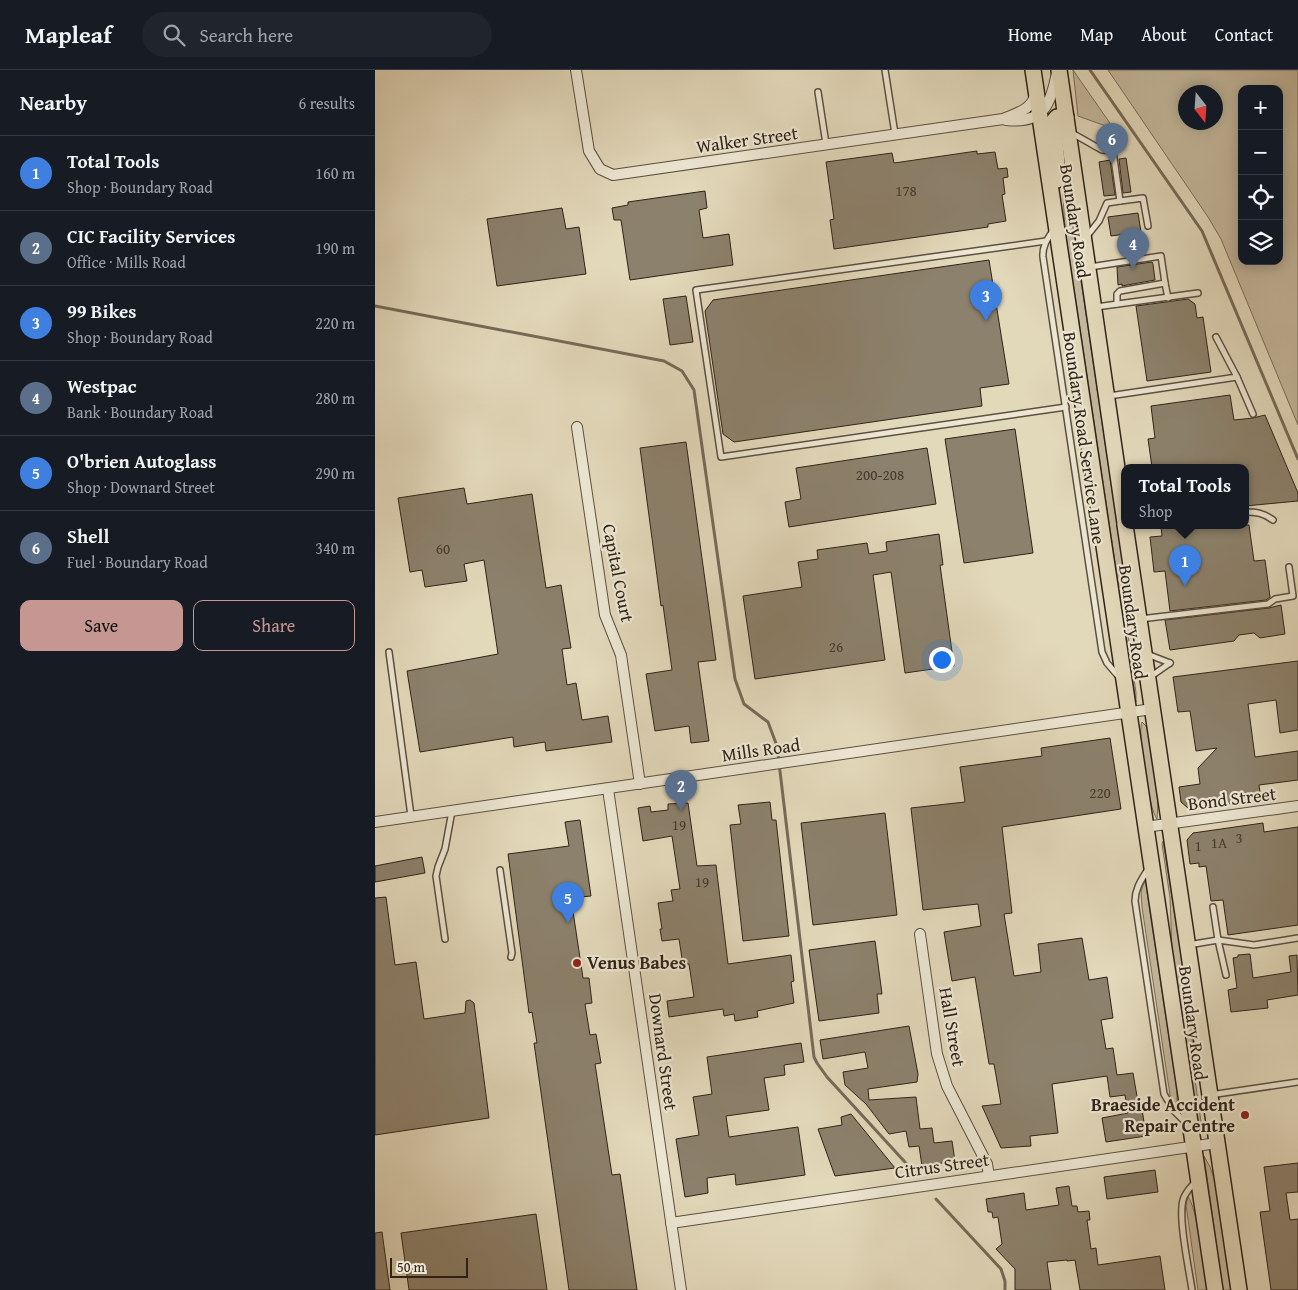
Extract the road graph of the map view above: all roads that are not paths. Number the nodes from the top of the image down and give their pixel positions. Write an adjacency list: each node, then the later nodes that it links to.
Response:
1 (576, 70): 11 (street, Walker Street)
2 (885, 70): 10 (lane)
3 (1033, 70): 5 (main road, Boundary Road)
4 (1058, 70): 7 (street); 9 (main road, Boundary Road)
5 (1036, 91): 7 (main road, Boundary Road); 8 (street, Walker Street)
6 (818, 92): 11 (lane)
7 (1039, 114): 8 (street, Walker Street); 13 (main road, Boundary Road)
8 (1003, 119): 10 (street, Walker Street)
9 (1067, 124): 12 (lane); 13 (main road); 16 (main road, Boundary Road)
10 (895, 135): 11 (street, Walker Street)
11 (826, 145)
12 (1120, 201): 14 (lane); 16 (lane)
13 (1055, 218): 15 (lane, Boundary Road Service Lane); 38 (main road, Boundary Road)
14 (1148, 226)
15 (1046, 241): 26 (lane, Boundary Road Service Lane); 26 (lane)
16 (1083, 241): 17 (main road, Boundary Road)
17 (1087, 267): 18 (lane); 22 (main road, Boundary Road)
18 (1165, 283): 20 (lane); 21 (lane)
19 (1198, 293): 20 (lane)
20 (1168, 298): 21 (lane)
21 (1117, 304): 22 (lane)
22 (1093, 308): 25 (main road, Boundary Road)
23 (1216, 337): 24 (lane)
24 (1237, 377): 25 (lane); 27 (lane)
25 (1106, 397): 29 (main road, Boundary Road)
26 (1065, 407): 38 (lane, Boundary Road Service Lane)
27 (1253, 414)
28 (577, 427): 41 (street, Capital Court)
29 (1121, 497)
30 (1249, 512): 31 (lane)
31 (1273, 520)
32 (1126, 529): 34 (main road, Boundary Road)
33 (1289, 567): 34 (lane)
34 (1139, 619): 36 (main road, Boundary Road)
35 (389, 652): 45 (lane)
36 (1144, 653): 37 (main road, Boundary Road); 37 (lane)
37 (1148, 678): 39 (main road, Boundary Road)
38 (1123, 681): 40 (main road, Boundary Road)
39 (1152, 709): 40 (street, Mills Road); 47 (main road, Boundary Road)
40 (1128, 712): 41 (street, Mills Road); 48 (main road, Boundary Road)
41 (640, 784): 42 (street, Mills Road)
42 (608, 789): 44 (street, Mills Road); 66 (street, Downard Street)
43 (1298, 806): 47 (street, Bond Street)
44 (452, 811): 45 (street, Mills Road); 54 (lane)
45 (411, 816): 46 (street, Mills Road)
46 (375, 822)
47 (1170, 823): 48 (street, Bond Street); 56 (main road, Boundary Road)
48 (1145, 827): 49 (main road, Boundary Road)
49 (1151, 866): 61 (main road, Boundary Road); 61 (lane)
50 (500, 870): 57 (lane)
51 (1213, 908): 55 (lane)
52 (920, 934): 64 (street, Hall Street)
53 (1298, 938): 55 (lane)
54 (445, 940)
55 (1218, 940): 56 (lane); 58 (lane)
56 (1188, 946): 60 (main road, Boundary Road)
57 (511, 957)
58 (1226, 975)
59 (1298, 1082): 60 (lane)
60 (1210, 1095): 62 (main road, Boundary Road)
61 (1189, 1126): 63 (main road, Boundary Road)
62 (1217, 1143): 63 (street, Citrus Street); 70 (main road, Boundary Road)
63 (1192, 1147): 64 (street, Citrus Street); 65 (main road, Boundary Road)
64 (989, 1176): 66 (street, Citrus Street)
65 (1198, 1180): 68 (lane); 69 (main road, Boundary Road)
66 (671, 1223): 67 (street, Downard Street)
67 (681, 1290)
68 (1193, 1290)
69 (1215, 1290)
70 (1239, 1290)

